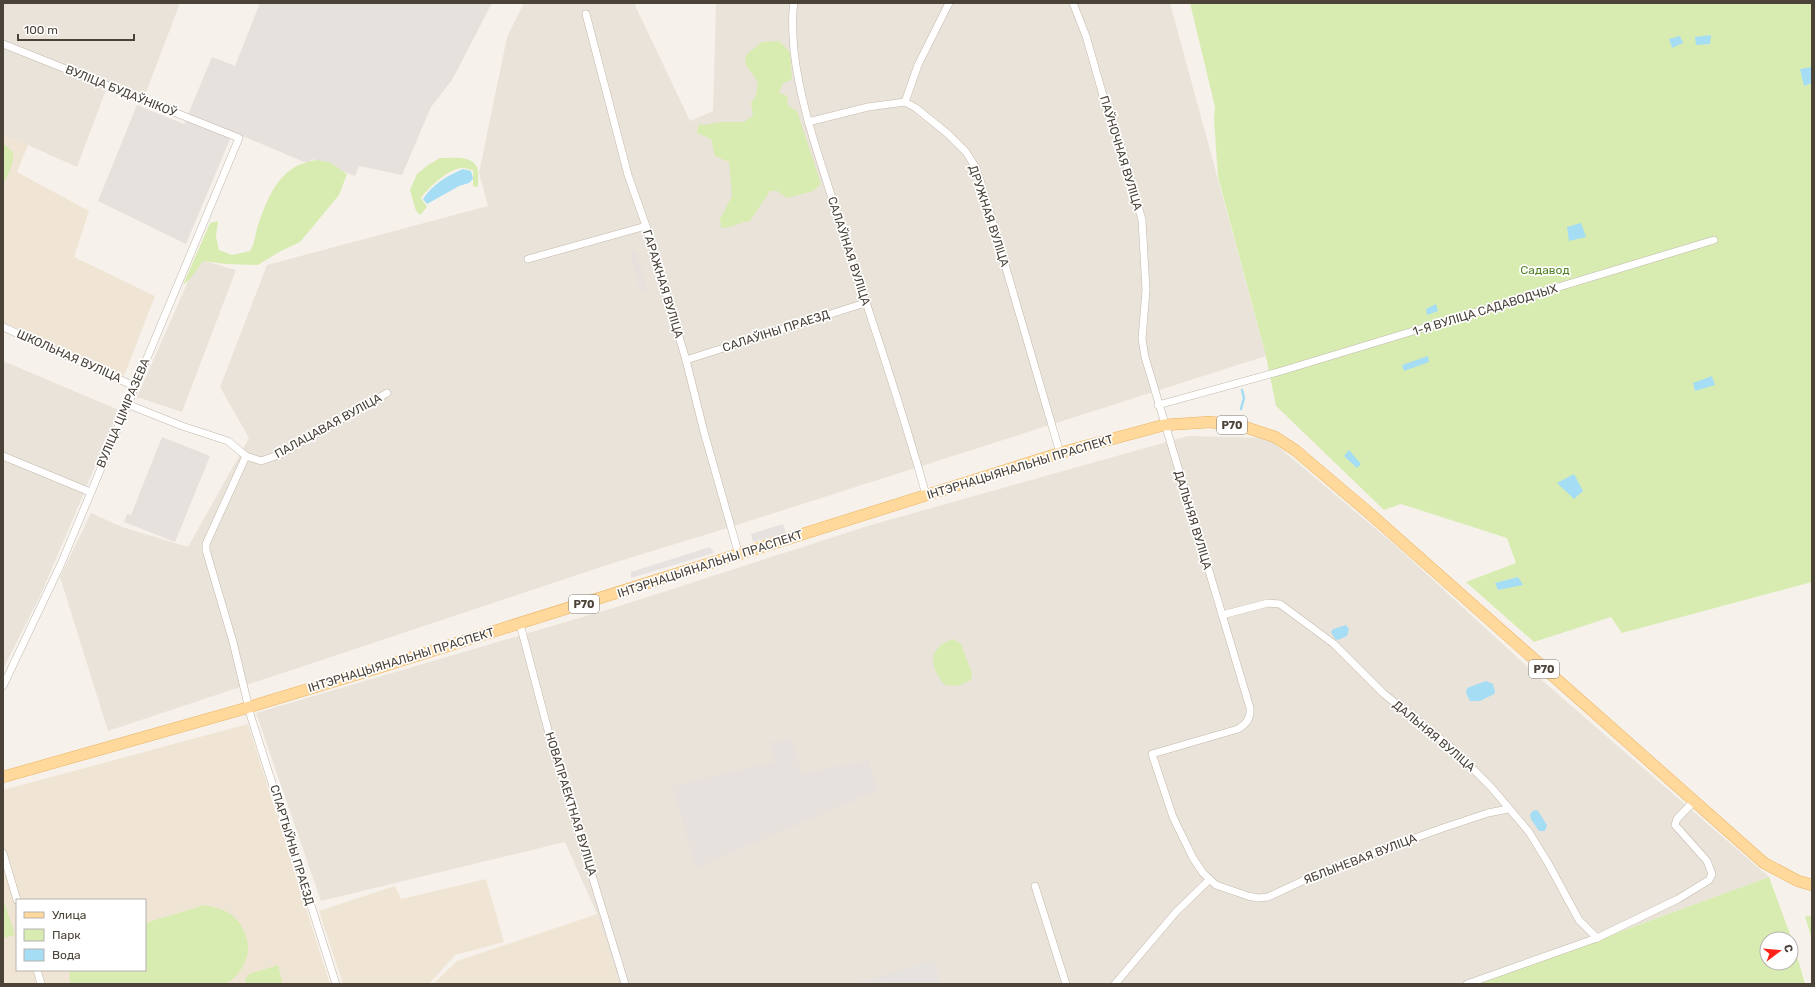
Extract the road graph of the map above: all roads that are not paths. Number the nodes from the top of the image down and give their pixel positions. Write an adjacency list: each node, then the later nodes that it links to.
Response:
1 (794, 3): 7 (street, САЛАЎІНАЯ ВУЛІЦА)
2 (949, 3): 6 (street)
3 (1073, 3): 18 (street, ПАЎНОЧНАЯ ВУЛІЦА)
4 (586, 14): 9 (street, ГАРАЖНАЯ ВУЛІЦА)
5 (3, 44): 8 (street, ВУЛІЦА БУДАЎНІКОЎ)
6 (905, 102): 7 (street); 20 (street, ДРУЖНАЯ ВУЛІЦА)
7 (808, 122): 12 (street, САЛАЎІНАЯ ВУЛІЦА)
8 (239, 138): 15 (street, ВУЛІЦА ЦІМІРАЗЕВА)
9 (646, 226): 11 (street); 14 (street, ГАРАЖНАЯ ВУЛІЦА)
10 (1714, 240): 18 (street, 1-Я ВУЛІЦА САДАВОДЧЫХ)
11 (528, 259)
12 (865, 303): 14 (street, САЛАЎІНЫ ПРАЕЗД); 24 (street, САЛАЎІНАЯ ВУЛІЦА)
13 (3, 327): 15 (street, ШКОЛЬНАЯ ВУЛІЦА)
14 (686, 360): 25 (street, ГАРАЖНАЯ ВУЛІЦА)
15 (134, 386): 17 (street, ВУЛІЦА ЦІМІРАЗЕВА)
16 (387, 393): 21 (street, ПАЛАЦАВАЯ ВУЛІЦА)
17 (127, 404): 21 (street); 23 (street, ВУЛІЦА ЦІМІРАЗЕВА)
18 (1158, 405): 19 (street, ПАЎНОЧНАЯ ВУЛІЦА)
19 (1164, 425): 20 (main road, ІНТЭРНАЦЫЯНАЛЬНЫ ПРАСПЕКТ / Р70); 26 (street, ДАЛЬНЯЯ ВУЛІЦА); 32 (main road, Р70)
20 (1060, 453): 24 (main road, ІНТЭРНАЦЫЯНАЛЬНЫ ПРАСПЕКТ / Р70)
21 (246, 456): 29 (street, СПАРТЫЎНЫ ПРАЕЗД)
22 (4, 458): 23 (street)
23 (90, 492): 28 (street, ВУЛІЦА ЦІМІРАЗЕВА)
24 (926, 495): 25 (main road, ІНТЭРНАЦЫЯНАЛЬНЫ ПРАСПЕКТ / Р70)
25 (739, 555): 27 (main road, ІНТЭРНАЦЫЯНАЛЬНЫ ПРАСПЕКТ / Р70)
26 (1222, 615): 30 (street, ДАЛЬНЯЯ ВУЛІЦА); 33 (street, ДАЛЬНЯЯ ВУЛІЦА)
27 (520, 624): 29 (main road, ІНТЭРНАЦЫЯНАЛЬНЫ ПРАСПЕКТ / Р70); 43 (street, НОВАПРАЕКТНАЯ ВУЛІЦА)
28 (3, 686)
29 (249, 707): 31 (main road, ІНТЭРНАЦЫЯНАЛЬНЫ ПРАСПЕКТ / Р70); 42 (street, СПАРТЫЎНЫ ПРАЕЗД)
30 (1152, 754): 35 (street, ЯБЛЫНЕВАЯ ВУЛІЦА)
31 (3, 777)
32 (1694, 801): 36 (main road, Р70); 39 (street)
33 (1508, 809): 35 (street, ЯБЛЫНЕВАЯ ВУЛІЦА); 39 (street, ДАЛЬНЯЯ ВУЛІЦА)
34 (3, 853): 38 (street)
35 (1210, 880): 45 (street)
36 (1812, 885)
37 (1035, 886): 44 (street)
38 (17, 899)
39 (1596, 938): 46 (street)
40 (37, 971): 41 (street)
41 (42, 984)
42 (336, 984)
43 (625, 984)
44 (1066, 984)
45 (1115, 984)
46 (1466, 984)

